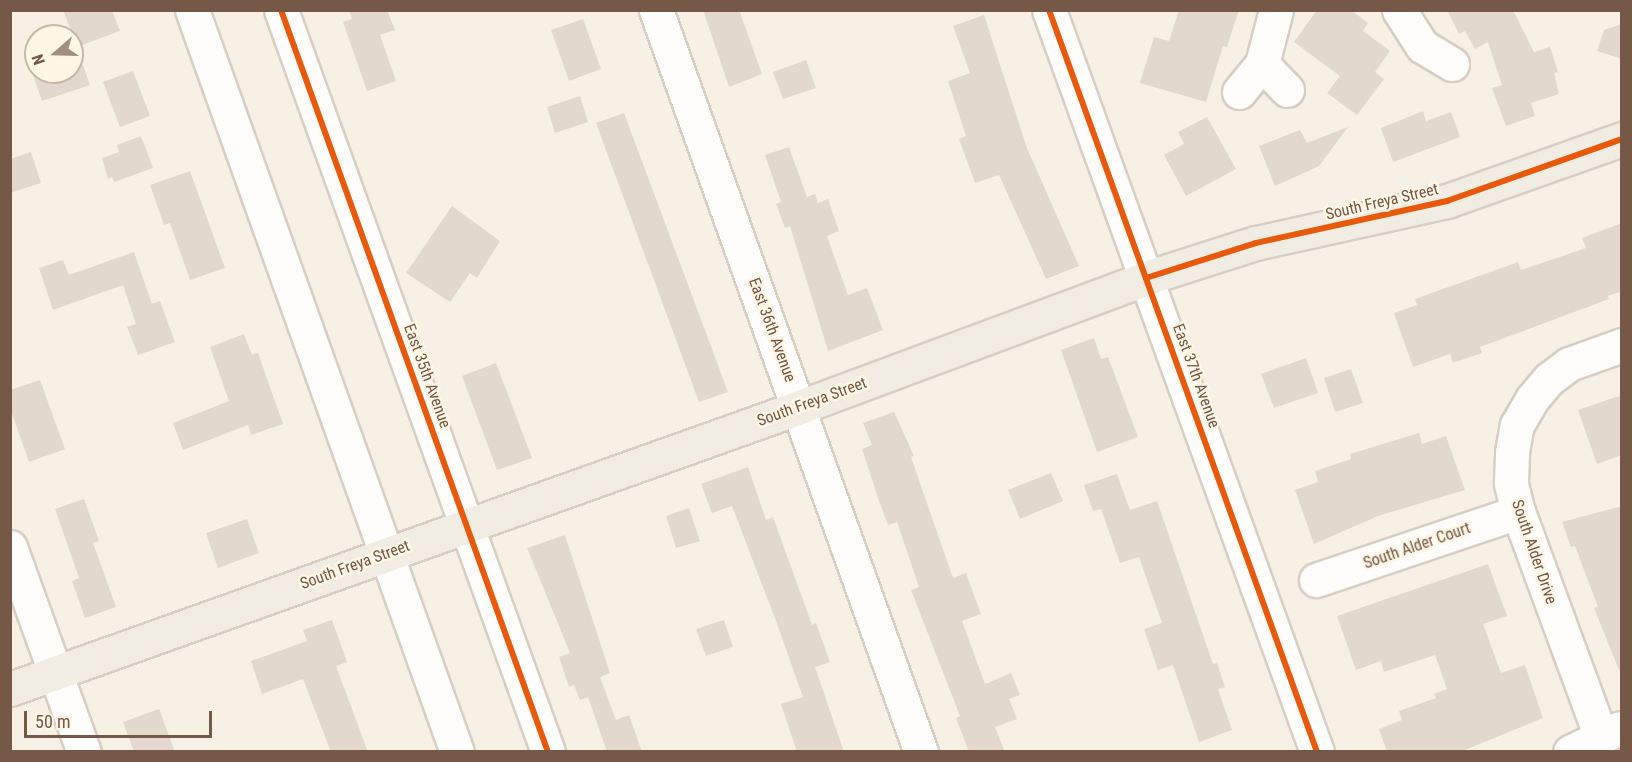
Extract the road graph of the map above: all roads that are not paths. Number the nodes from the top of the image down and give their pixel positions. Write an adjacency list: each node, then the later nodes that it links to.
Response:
1 (192, 10): 18 (street)
2 (281, 10): 16 (street, East 35th Avenue)
3 (656, 10): 14 (street, East 36th Avenue)
4 (1049, 10): 12 (street, East 37th Avenue)
5 (1276, 10): 7 (street)
6 (1399, 10): 8 (street)
7 (1262, 64): 9 (street); 10 (street)
8 (1452, 64)
9 (1287, 90)
10 (1239, 92)
11 (1622, 139): 12 (main road, South Freya Street)
12 (1146, 278): 14 (main road, South Freya Street); 27 (street, East 37th Avenue)
13 (1622, 345): 15 (street, South Alder Drive)
14 (800, 407): 16 (main road, South Freya Street); 26 (street, East 36th Avenue)
15 (1518, 512): 19 (street, South Alder Court); 22 (street, South Alder Drive)
16 (466, 525): 18 (main road, South Freya Street); 25 (street, East 35th Avenue)
17 (10, 547): 20 (street)
18 (387, 554): 20 (main road, South Freya Street); 24 (street)
19 (1316, 580)
20 (56, 672): 21 (main road, South Freya Street); 23 (street)
21 (10, 689)
22 (1611, 732): 28 (street)
23 (84, 752)
24 (457, 752)
25 (548, 752)
26 (921, 752)
27 (1317, 752)
28 (1570, 752)

